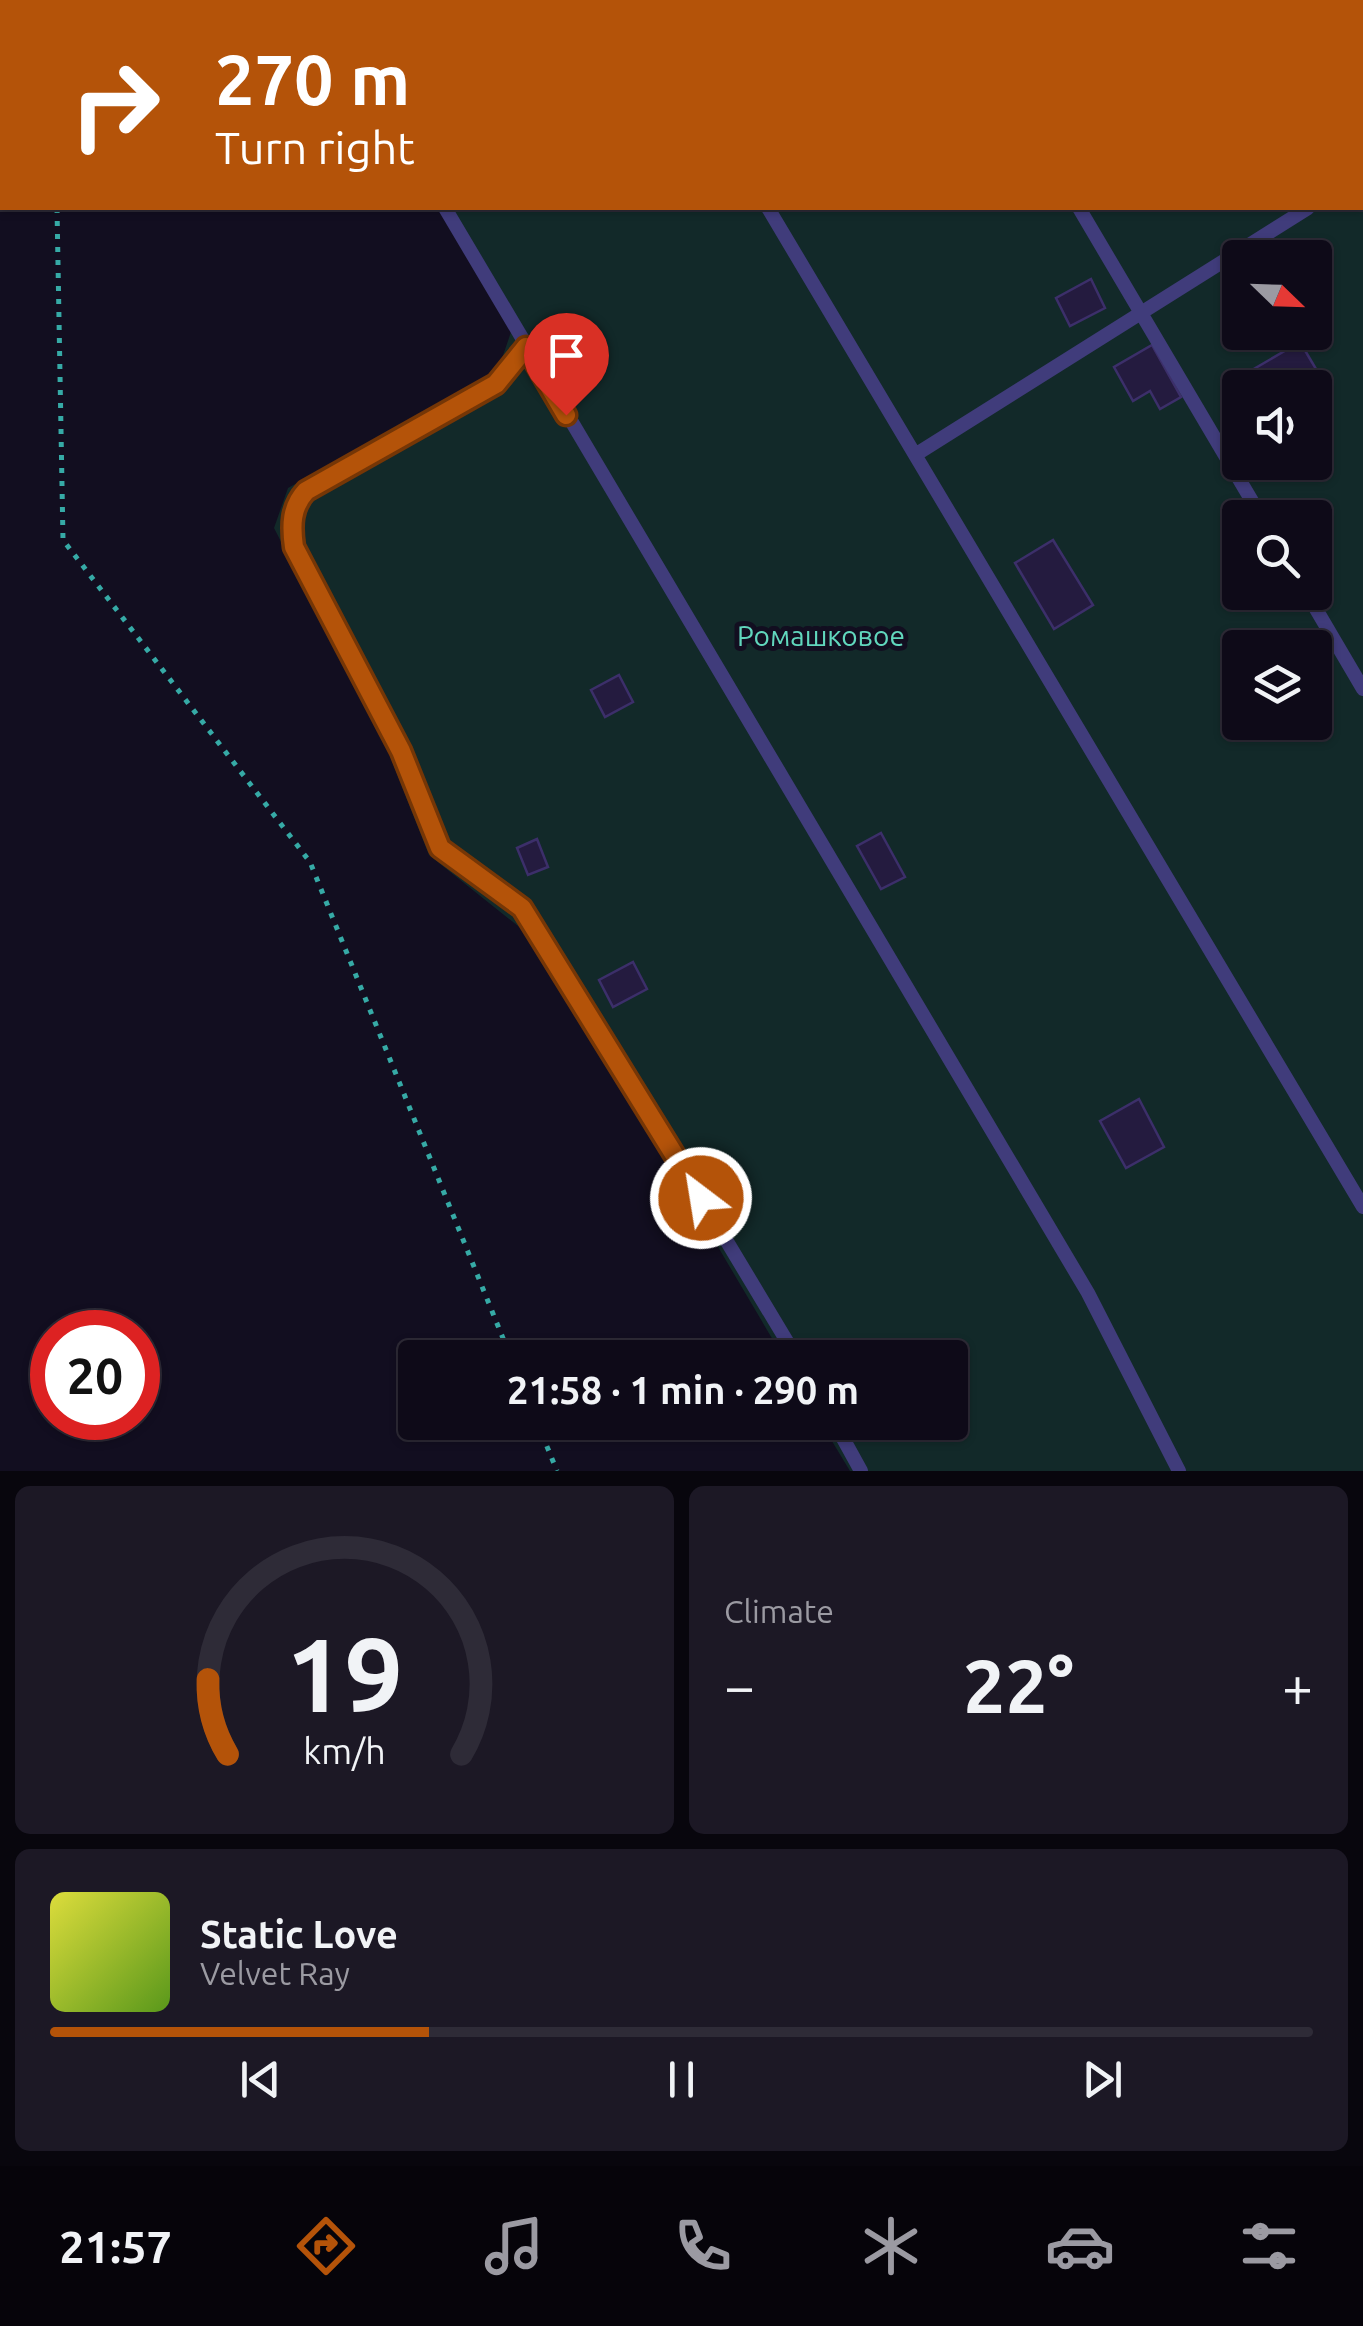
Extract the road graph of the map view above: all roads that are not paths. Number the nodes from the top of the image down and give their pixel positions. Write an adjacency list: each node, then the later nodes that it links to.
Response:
1 (446, 210): 6 (lane)
2 (769, 210): 7 (lane)
3 (1080, 210): 5 (lane)
4 (1305, 210): 5 (lane)
5 (1140, 310): 7 (lane); 8 (lane)
6 (526, 347): 12 (lane); 15 (lane)
7 (914, 455): 11 (lane)
8 (1251, 500)
9 (1317, 610): 10 (lane)
10 (1363, 689)
11 (1363, 1207)
12 (786, 1340)
13 (844, 1440): 14 (lane)
14 (861, 1471)
15 (1180, 1471)

